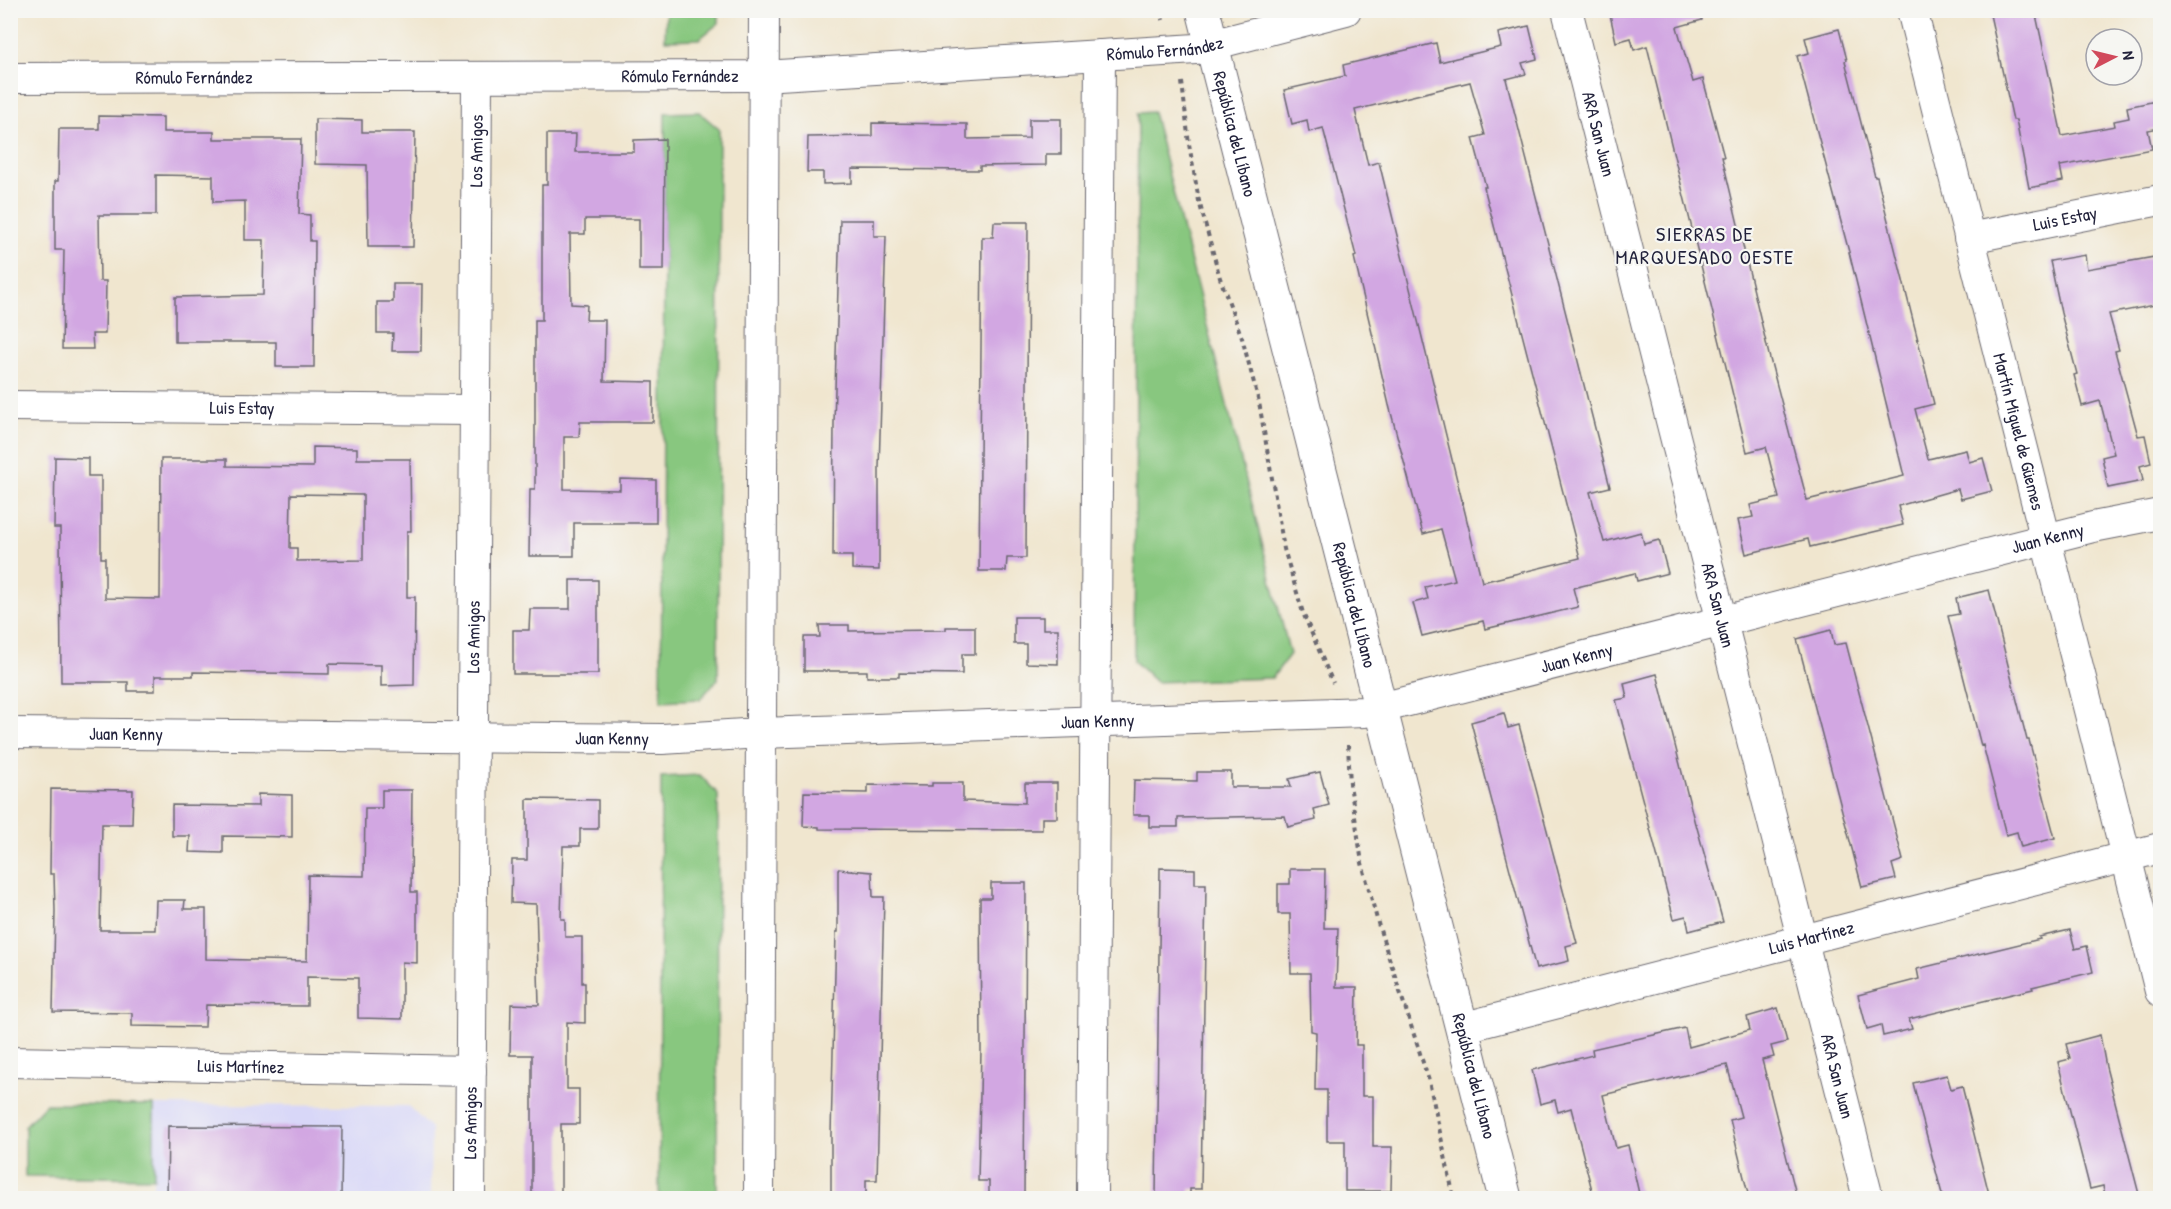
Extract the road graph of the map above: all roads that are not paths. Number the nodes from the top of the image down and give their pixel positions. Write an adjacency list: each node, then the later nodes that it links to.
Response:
1 (764, 10): 8 (street)
2 (1203, 10): 6 (street, República del Líbano)
3 (1346, 10): 6 (street, Rómulo Fernández)
4 (1567, 10): 17 (street, ARA San Juan)
5 (1912, 10): 12 (street, Martín Miguel de Güemes)
6 (1212, 45): 7 (street, Rómulo Fernández); 18 (street, República del Líbano)
7 (1100, 55): 8 (street, Rómulo Fernández); 19 (street)
8 (763, 76): 9 (street, Rómulo Fernández); 21 (street)
9 (477, 77): 10 (street, Rómulo Fernández); 14 (street, Los Amigos)
10 (10, 78)
11 (2160, 200): 12 (street, Luis Estay)
12 (1970, 238): 16 (street, Martín Miguel de Güemes)
13 (10, 406): 14 (street, Luis Estay)
14 (474, 410): 22 (street, Los Amigos)
15 (2160, 514): 16 (street, Juan Kenny)
16 (2046, 539): 17 (street, Juan Kenny); 24 (street, Martín Miguel de Güemes)
17 (1722, 621): 18 (street, Juan Kenny); 25 (street, ARA San Juan)
18 (1380, 708): 19 (street, Juan Kenny); 27 (street, República del Líbano)
19 (1096, 722): 21 (street, Juan Kenny); 32 (street)
20 (10, 733): 22 (street, Juan Kenny)
21 (761, 733): 22 (street, Juan Kenny); 31 (street)
22 (473, 737): 29 (street, Los Amigos)
23 (2160, 848): 24 (street, Luis Martínez)
24 (2126, 856): 25 (street, Luis Martínez); 26 (street, Martín Miguel de Güemes)
25 (1802, 940): 27 (street, Luis Martínez); 34 (street, ARA San Juan)
26 (2160, 991)
27 (1461, 1028): 33 (street, República del Líbano)
28 (10, 1062): 29 (street, Luis Martínez)
29 (471, 1071): 30 (street, Los Amigos)
30 (470, 1198)
31 (759, 1198)
32 (1092, 1198)
33 (1505, 1198)
34 (1868, 1198)

